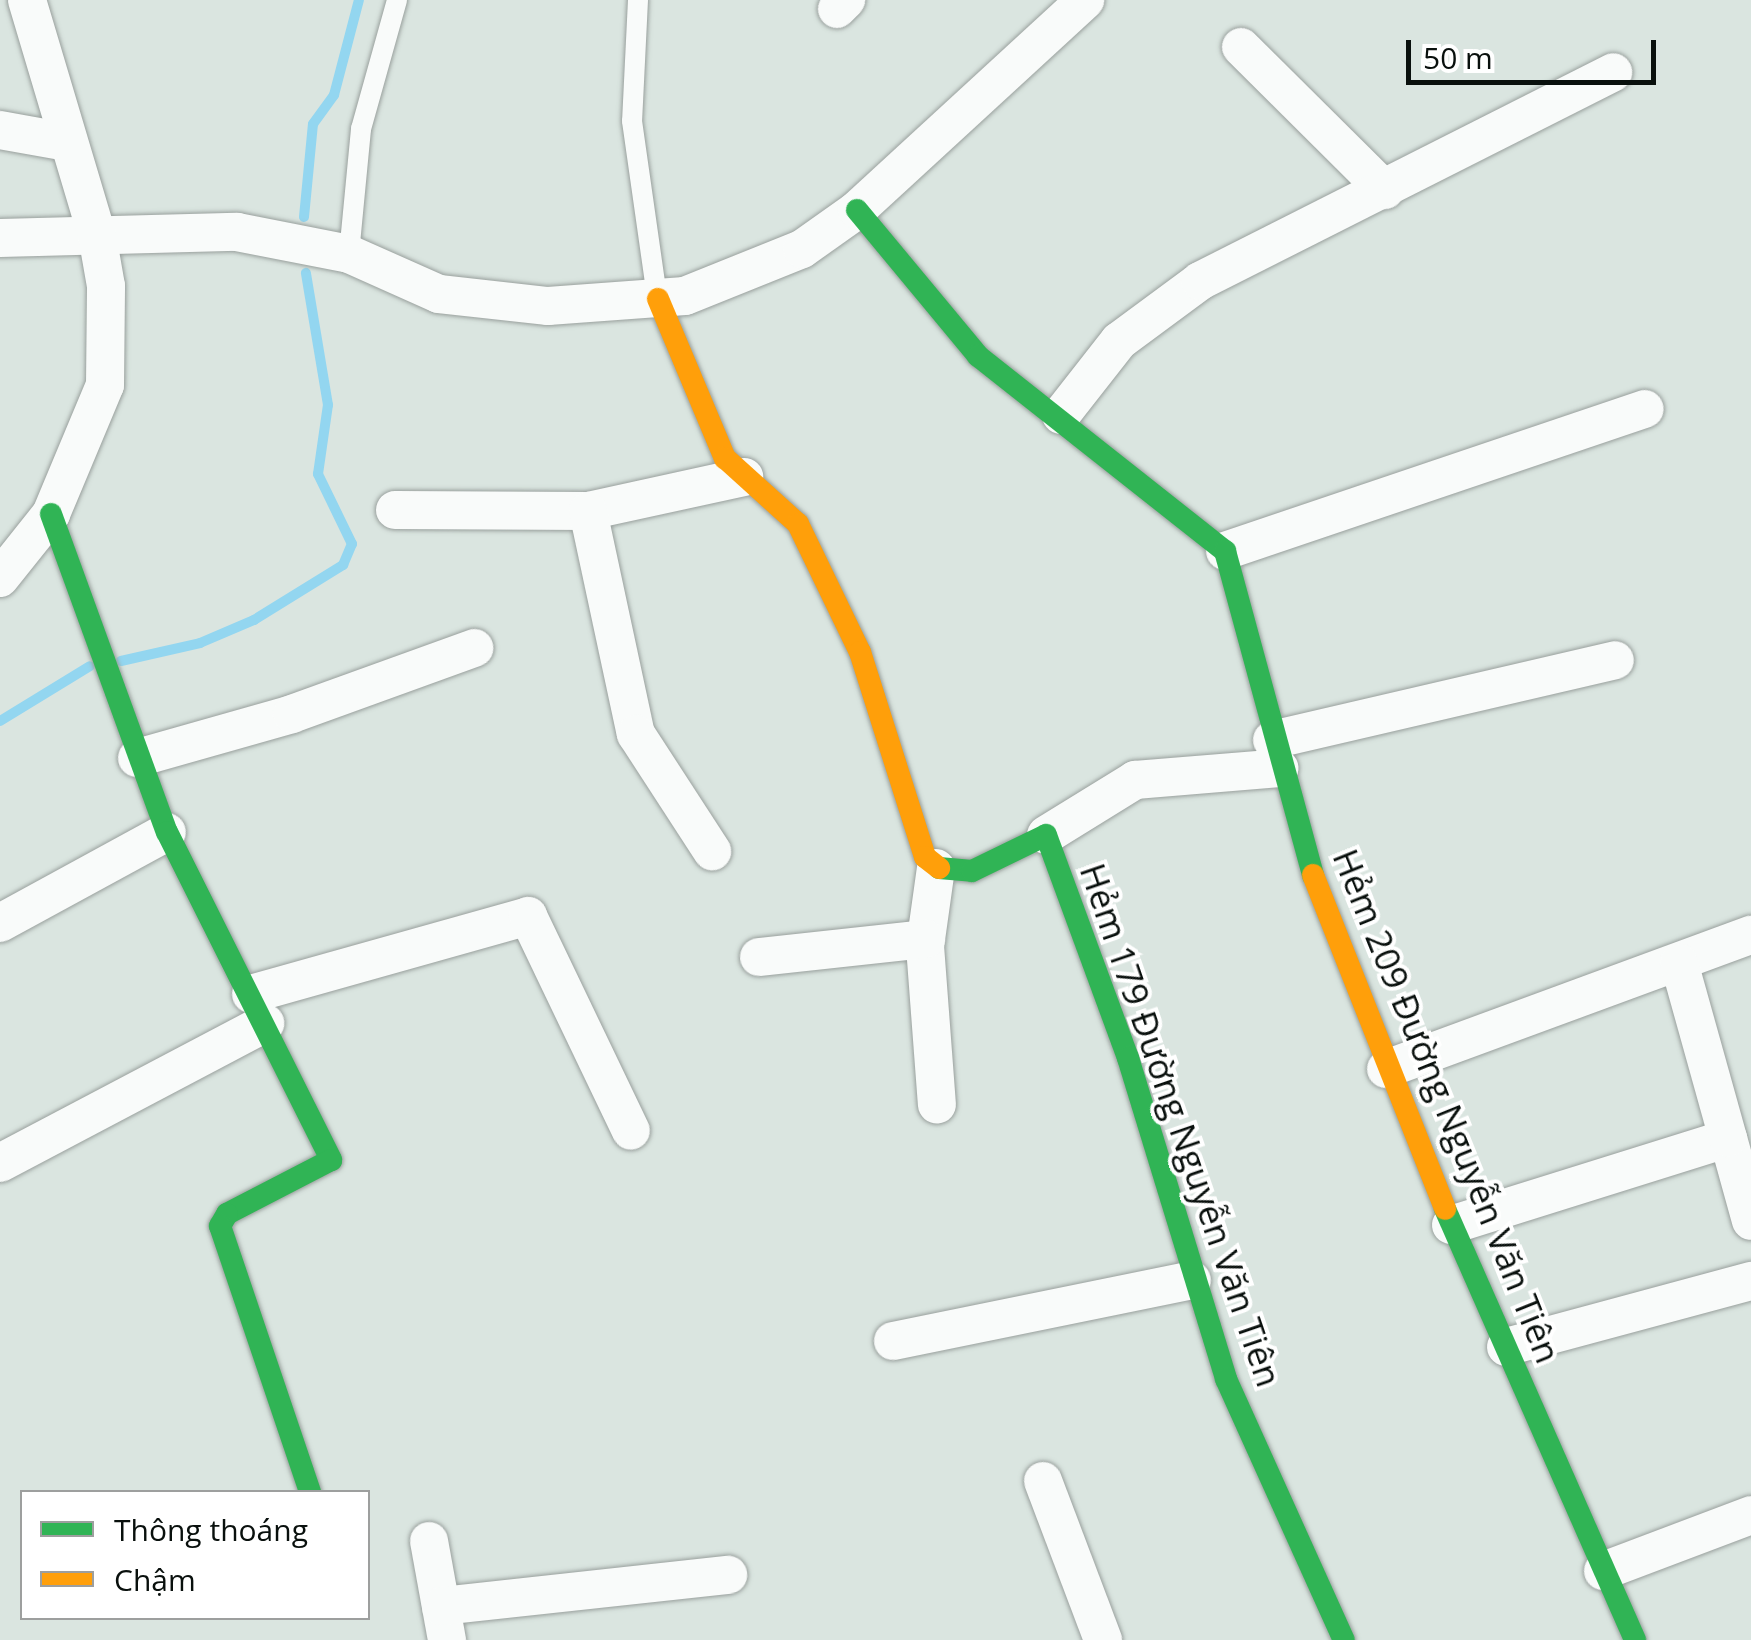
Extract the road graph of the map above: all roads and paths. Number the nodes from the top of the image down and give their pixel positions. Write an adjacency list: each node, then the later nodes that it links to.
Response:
1 (28, 0): 8 (street)
2 (397, 0): 13 (lane)
3 (638, 0): 14 (lane)
4 (1085, 0): 10 (street)
5 (1241, 47): 9 (street)
6 (1613, 72): 9 (street)
7 (0, 130): 8 (street)
8 (66, 142): 11 (street)
9 (1385, 190): 16 (street)
10 (857, 210): 14 (street); 16 (street)
11 (97, 235): 12 (street); 13 (street); 20 (street)
12 (0, 238)
13 (349, 254): 14 (street)
14 (658, 300): 17 (street)
15 (1645, 409): 21 (street)
16 (1061, 414): 21 (street)
17 (744, 477): 19 (street); 30 (street)
18 (395, 510): 19 (street)
19 (588, 511): 29 (street)
20 (51, 514): 22 (street); 26 (street)
21 (1225, 551): 25 (street, Hẻm 209 Đường Nguyễn Văn Tiên)
22 (0, 578)
23 (474, 648): 26 (street)
24 (1615, 660): 25 (street)
25 (1276, 754): 28 (street); 37 (street, Hẻm 209 Đường Nguyễn Văn Tiên)
26 (137, 758): 27 (street)
27 (168, 832): 31 (street); 36 (street)
28 (1046, 835): 30 (street, Hẻm 179 Đường Nguyễn Văn Tiên); 44 (street, Hẻm 179 Đường Nguyễn Văn Tiên)
29 (712, 851)
30 (936, 868): 33 (street)
31 (0, 923)
32 (1751, 935): 35 (street)
33 (926, 940): 34 (street); 38 (street)
34 (759, 957)
35 (1679, 963): 37 (street); 40 (street)
36 (258, 1009): 39 (street); 41 (street); 49 (street)
37 (1386, 1069): 43 (street, Hẻm 209 Đường Nguyễn Văn Tiên)
38 (937, 1105)
39 (631, 1131)
40 (1728, 1138): 42 (street); 43 (street)
41 (0, 1163)
42 (1751, 1221)
43 (1451, 1225): 47 (street, Hẻm 209 Đường Nguyễn Văn Tiên)
44 (1192, 1280): 46 (street); 56 (street, Hẻm 179 Đường Nguyễn Văn Tiên)
45 (1751, 1282): 47 (street)
46 (893, 1341)
47 (1506, 1347): 52 (street, Hẻm 209 Đường Nguyễn Văn Tiên)
48 (1043, 1481): 55 (street)
49 (309, 1490)
50 (1751, 1515): 52 (street)
51 (429, 1540): 54 (street)
52 (1603, 1571): 57 (street, Hẻm 209 Đường Nguyễn Văn Tiên)
53 (728, 1575): 54 (street)
54 (444, 1623)
55 (1097, 1638)
56 (1344, 1640)
57 (1635, 1640)

